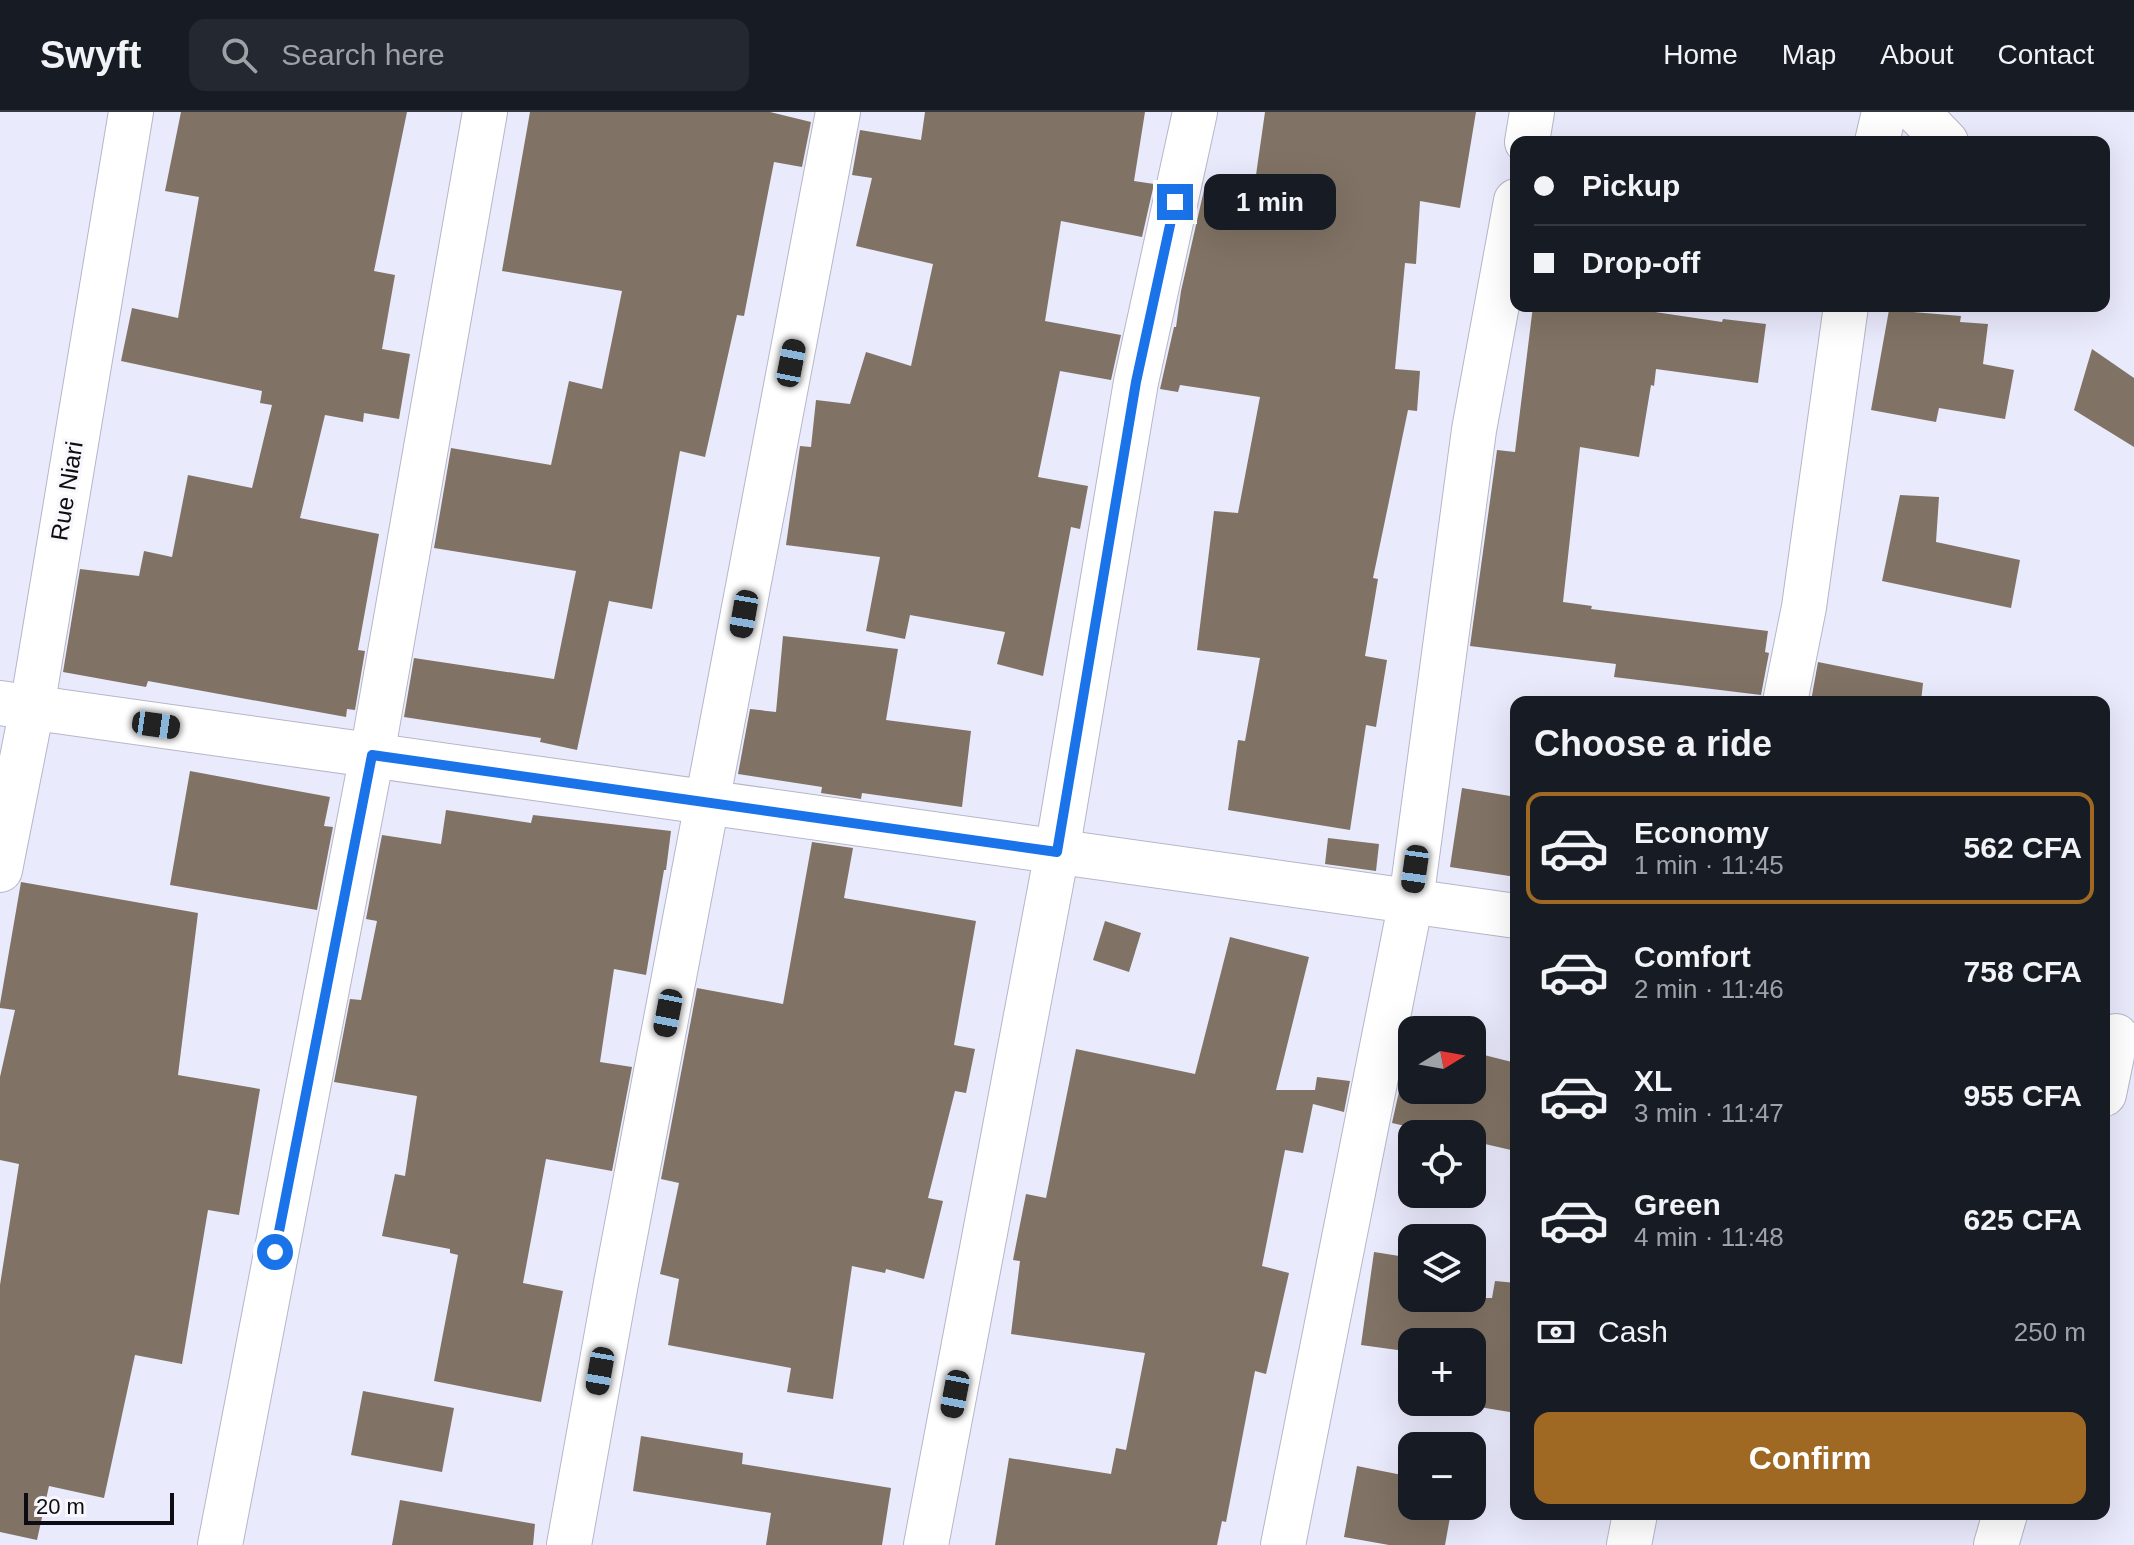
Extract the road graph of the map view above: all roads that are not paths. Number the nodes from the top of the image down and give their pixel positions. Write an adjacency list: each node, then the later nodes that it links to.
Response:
1 (131, 112): 14 (street, Rue Niari)
2 (485, 112): 15 (street)
3 (838, 112): 16 (street)
4 (1195, 112): 17 (street)
5 (1532, 112): 8 (street)
6 (1884, 112): 9 (street)
7 (1917, 112): 10 (street)
8 (1528, 136)
9 (1878, 136)
10 (1940, 136)
11 (1510, 234): 19 (street)
12 (1845, 312): 13 (street)
13 (1786, 696)
14 (16, 706): 15 (street); 18 (street, Rue Niari)
15 (372, 755): 16 (street); 25 (street)
16 (708, 803): 17 (street); 26 (street)
17 (1057, 852): 19 (street); 27 (street)
18 (0, 870)
19 (1411, 901): 20 (street); 28 (street)
20 (1510, 915)
21 (2118, 1036): 22 (street)
22 (2110, 1069)
23 (1634, 1520): 29 (street)
24 (2003, 1520): 30 (street)
25 (220, 1545)
26 (569, 1545)
27 (926, 1545)
28 (1283, 1545)
29 (1629, 1545)
30 (1996, 1545)

